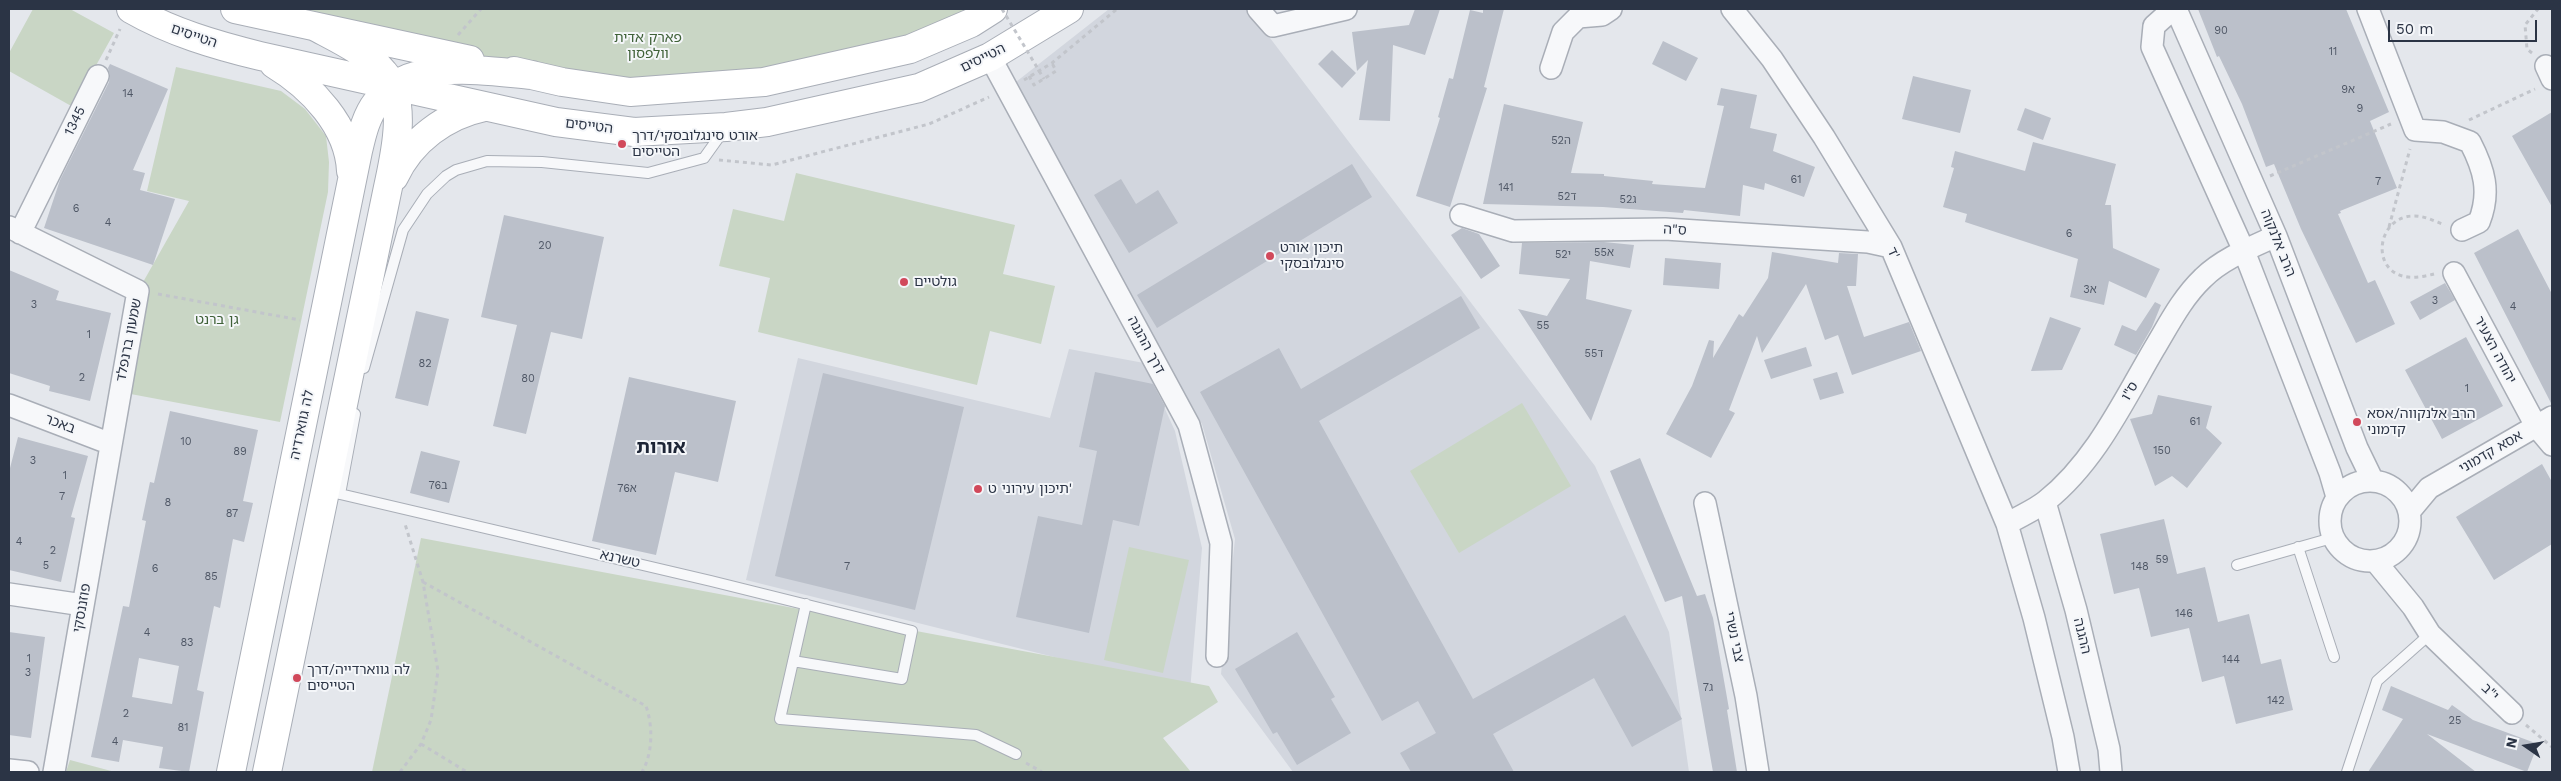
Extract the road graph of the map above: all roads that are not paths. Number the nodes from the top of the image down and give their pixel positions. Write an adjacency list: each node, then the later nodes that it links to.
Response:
1 (235, 9): 11 (main road)
2 (993, 9): 15 (main road)
3 (1069, 9): 13 (main road, הטייסים)
4 (1258, 9): 5 (street)
5 (1346, 9)
6 (1611, 9): 14 (street)
7 (1732, 9): 26 (street, ד')
8 (2175, 9): 25 (street, הרב אלנקוה); 27 (street)
9 (2368, 9): 24 (street)
10 (127, 17): 12 (main road, הטייסים)
11 (314, 26): 15 (main road); 17 (main road)
12 (260, 56): 17 (main road, הטייסים); 20 (main road)
13 (990, 57): 19 (main road, הטייסים); 54 (street, דרך ההגנה)
14 (1551, 68)
15 (532, 75): 17 (main road, לה גווארדיה)
16 (98, 76): 23 (street, 1345)
17 (393, 87): 18 (main road, הטייסים); 20 (main road, לה גווארדיה); 21 (main road)
18 (484, 107): 19 (main road, הטייסים); 21 (main road)
19 (726, 127): 29 (lane)
20 (352, 180): 62 (main road, לה גווארדיה)
21 (387, 192): 37 (main road)
22 (1461, 215): 26 (street, ס"ה)
23 (14, 230): 33 (street, שמעון ברנפלד)
24 (2462, 230)
25 (2276, 236): 27 (street); 35 (street, הרב אלנקוה)
26 (1890, 247): 43 (street, ד')
27 (2244, 251): 39 (street); 40 (street, ס"ו)
28 (2454, 273): 32 (street, יהודה הצעיר)
29 (360, 382)
30 (357, 401): 37 (lane)
31 (9, 405): 33 (street, באכר)
32 (2544, 421): 34 (street, יהודה הצעיר); 36 (street, אסא קדמוני)
33 (111, 444): 51 (street, פוזננסקי)
34 (2552, 445)
35 (2373, 481): 38 (street); 39 (street)
36 (2429, 488): 38 (street, אסא קדמוני); 42 (street, אסא קדמוני)
37 (333, 491): 50 (lane, טשרנא); 63 (main road)
38 (2398, 491): 42 (street)
39 (2337, 498): 44 (street)
40 (2045, 502): 43 (street, ס"ו); 66 (street, ההגנה)
41 (1705, 503): 64 (street, צבי נשרי)
42 (2409, 512): 46 (street)
43 (2007, 524): 65 (street)
44 (2332, 538): 45 (lane); 47 (street)
45 (2298, 547): 48 (lane); 55 (lane)
46 (2395, 552): 47 (street); 52 (street)
47 (2376, 562): 52 (street)
48 (2237, 565)
49 (9, 594): 51 (street)
50 (806, 604): 56 (lane); 56 (lane, טשרנא)
51 (83, 605): 61 (street, פוזננסקי)
52 (2413, 607): 53 (street)
53 (2430, 634): 57 (street, י"ב); 67 (lane)
54 (1217, 656)
55 (2334, 657)
56 (793, 660): 58 (lane)
57 (2512, 713)
58 (1016, 754)
59 (9, 770): 60 (street)
60 (28, 772)
61 (54, 772)
62 (231, 772)
63 (267, 772)
64 (1758, 772)
65 (2069, 772)
66 (2111, 772)
67 (2347, 772)

